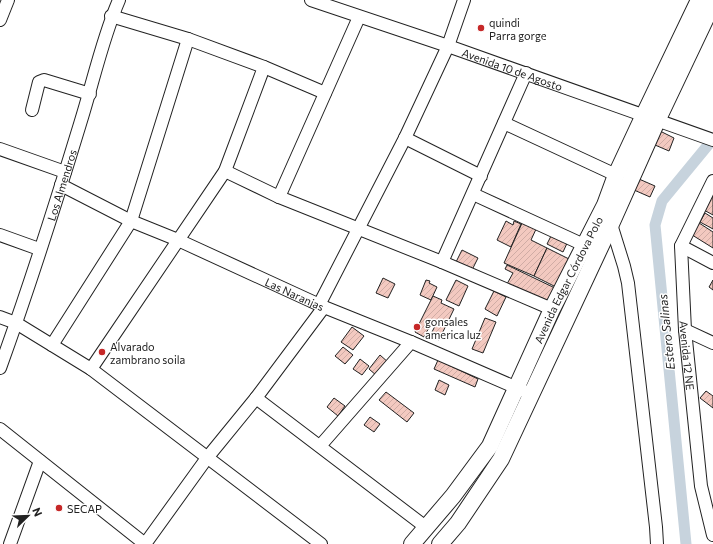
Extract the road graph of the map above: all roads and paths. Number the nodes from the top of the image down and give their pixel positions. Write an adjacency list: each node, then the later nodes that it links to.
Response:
1 (8, 0): 9 (street)
2 (119, 0): 7 (street, Los Almendros)
3 (311, 0): 8 (street, Avenida 10 de Agosto)
4 (464, 0): 11 (street)
5 (699, 0): 17 (main road, Avenida Edgar Córdova Polo)
6 (713, 4): 17 (main road, Avenida Edgar Córdova Polo)
7 (112, 16): 10 (street); 15 (street, Los Almendros)
8 (359, 16): 11 (street, Avenida 10 de Agosto); 14 (street)
9 (0, 20)
10 (188, 39): 12 (street); 31 (street)
11 (448, 46): 13 (street, Avenida 10 de Agosto); 19 (street)
12 (264, 67): 14 (street); 22 (street)
13 (526, 73): 17 (street, Avenida 10 de Agosto); 18 (street)
14 (325, 93): 29 (street)
15 (90, 94): 16 (street); 23 (street, Los Almendros)
16 (32, 110)
17 (650, 118): 20 (street, Avenida 10 de Agosto); 24 (main road, Avenida Edgar Córdova Polo); 32 (main road, Avenida Edgar Córdova Polo)
18 (504, 123): 24 (street); 25 (street)
19 (405, 138): 25 (street); 33 (street)
20 (713, 140)
21 (0, 149): 23 (street)
22 (225, 171): 29 (street); 35 (street)
23 (65, 172): 27 (street, Los Almendros)
24 (616, 175): 30 (main road, Avenida Edgar Córdova Polo)
25 (481, 176): 28 (street)
26 (713, 181): 37 (street, Avenida 12 NE)
27 (61, 185): 31 (street, Las Naranjas); 38 (street, Los Almendros)
28 (473, 194): 36 (street); 39 (street)
29 (279, 197): 33 (street)
30 (605, 205): 32 (street); 36 (main road, Avenida Edgar Córdova Polo)
31 (131, 221): 35 (street, Las Naranjas); 48 (street)
32 (611, 224): 51 (main road, Avenida Edgar Córdova Polo); 64 (street)
33 (358, 228): 39 (street); 41 (street)
34 (0, 235): 38 (street)
35 (178, 240): 41 (street, Las Naranjas); 50 (street)
36 (584, 245): 42 (main road, Avenida Edgar Córdova Polo)
37 (681, 246): 40 (street); 45 (street, Avenida 12 NE)
38 (40, 249): 44 (street, Los Almendros)
39 (442, 262): 42 (street)
40 (713, 263)
41 (322, 306): 46 (street, Las Naranjas); 52 (street)
42 (552, 309): 51 (main road, Avenida Edgar Córdova Polo)
43 (0, 317): 44 (street)
44 (16, 323): 48 (street); 49 (street, Los Almendros)
45 (685, 330): 47 (street); 58 (street, Avenida 12 NE)
46 (411, 342): 51 (street, Las Naranjas); 54 (street)
47 (713, 343)
48 (52, 345): 50 (street)
49 (0, 368)
50 (91, 369): 55 (street)
51 (524, 391): 57 (main road, Avenida Edgar Córdova Polo); 63 (main road, Avenida Edgar Córdova Polo)
52 (256, 398): 54 (street); 55 (street)
53 (0, 429): 56 (street)
54 (320, 446): 57 (street)
55 (207, 458): 60 (street); 61 (street)
56 (40, 461): 59 (street); 60 (street)
57 (427, 528): 62 (main road, Avenida Edgar Córdova Polo)
58 (713, 535)
59 (10, 544)
60 (145, 544)
61 (321, 544)
62 (412, 544)
63 (440, 544)
64 (657, 544)

